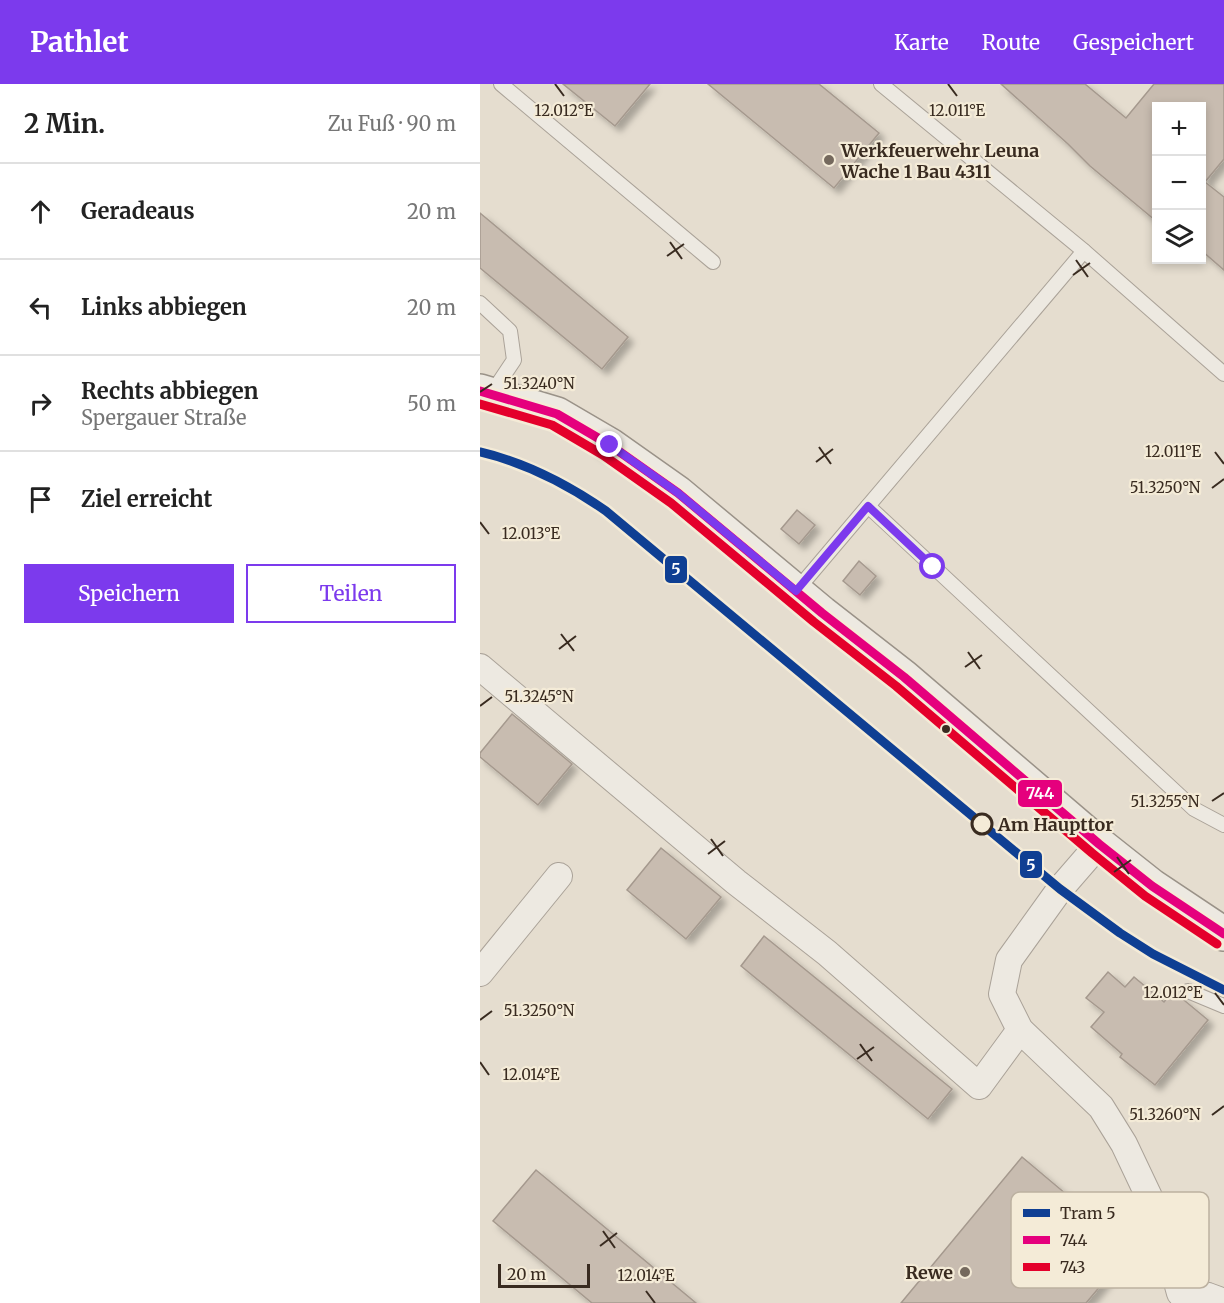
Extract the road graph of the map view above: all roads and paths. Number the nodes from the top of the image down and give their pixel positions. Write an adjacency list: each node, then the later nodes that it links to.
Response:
1 (501, 84): 4 (lane)
2 (881, 84): 3 (lane)
3 (1084, 251): 6 (lane); 8 (lane)
4 (713, 262)
5 (480, 303): 7 (lane)
6 (1224, 374)
7 (491, 393): 9 (main road)
8 (868, 506): 9 (lane); 11 (lane)
9 (796, 591): 12 (main road)
10 (480, 667): 18 (street)
11 (1224, 825)
12 (1099, 844): 14 (main road); 18 (street)
13 (559, 876): 15 (street)
14 (1224, 934)
15 (480, 973)
16 (1188, 991): 17 (lane)
17 (1224, 1006)
18 (1020, 1030): 19 (street)
19 (1147, 1192)
20 (1180, 1298): 21 (street)
21 (1224, 1302)

